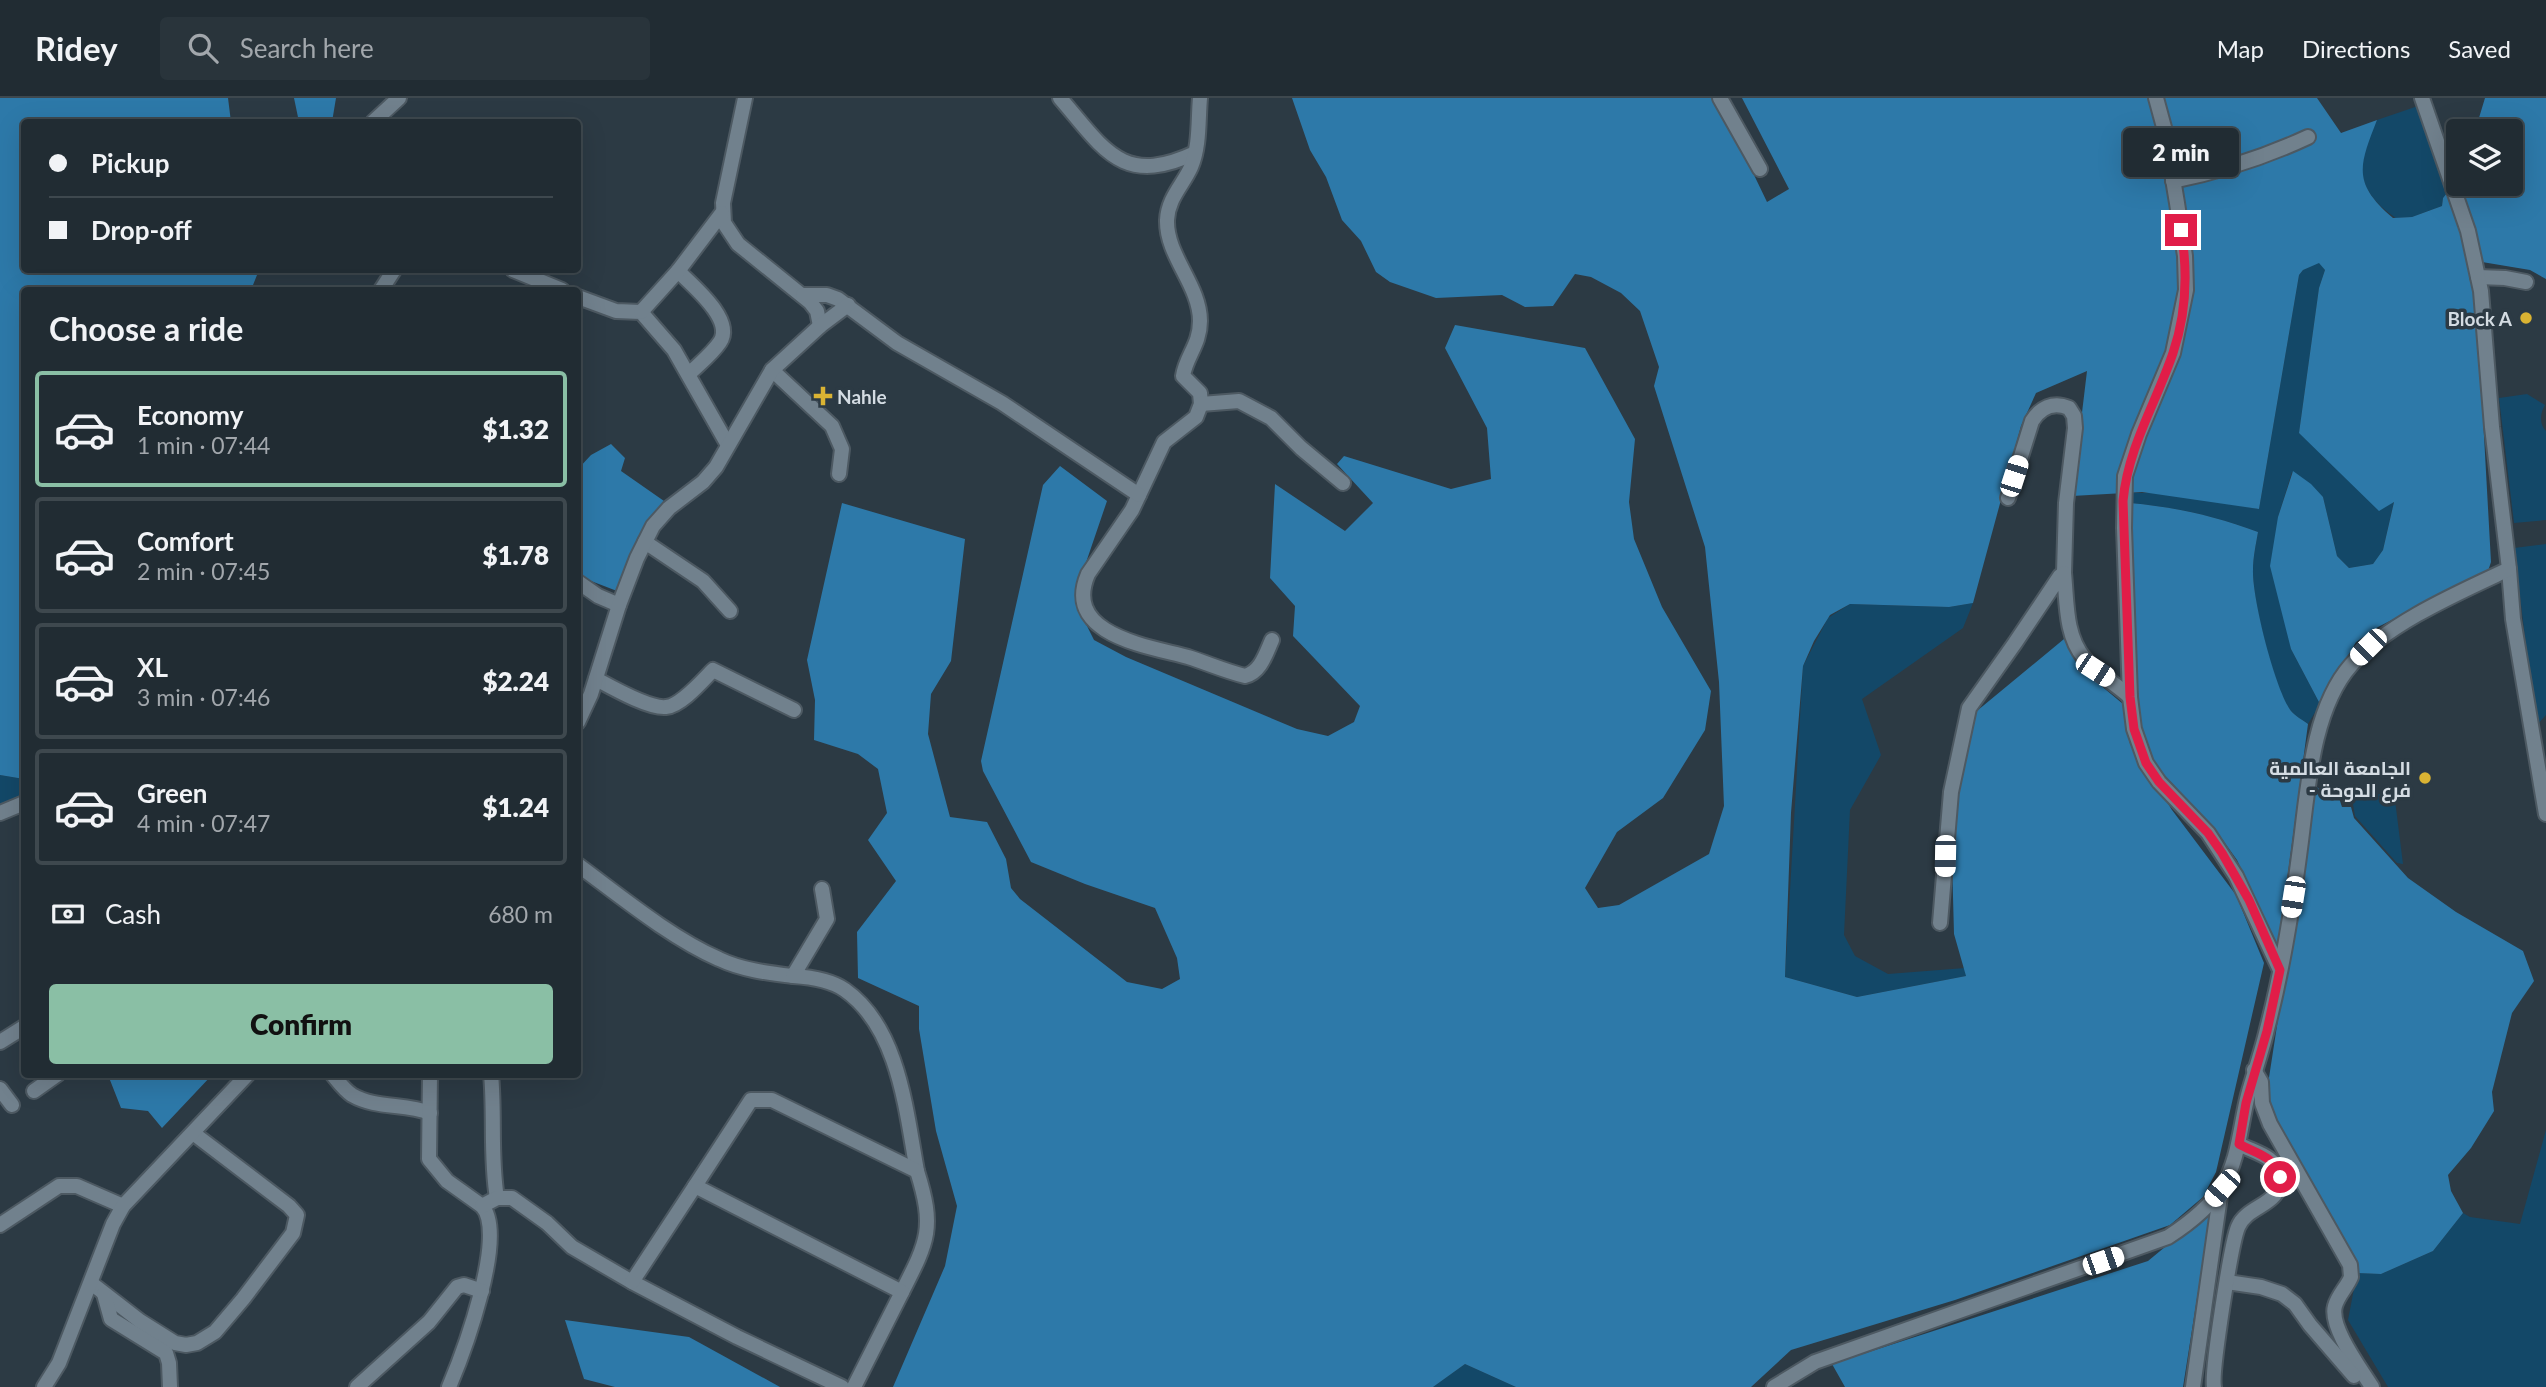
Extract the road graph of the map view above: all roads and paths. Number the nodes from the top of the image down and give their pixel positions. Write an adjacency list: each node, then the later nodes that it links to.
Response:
1 (399, 98): 8 (street)
2 (745, 98): 13 (street)
3 (1060, 98): 10 (street)
4 (1200, 98): 10 (street)
5 (1720, 98): 11 (street)
6 (2156, 98): 12 (street)
7 (2422, 98): 16 (street)
8 (376, 119)
9 (2308, 137): 12 (street)
10 (1195, 153): 26 (street)
11 (1760, 169)
12 (2173, 181): 40 (street)
13 (722, 213): 14 (street); 19 (street)
14 (678, 271): 22 (street); 25 (street)
15 (520, 273): 18 (street)
16 (2478, 277): 17 (street); 33 (street)
17 (2526, 282)
18 (555, 287)
19 (803, 295): 21 (street); 23 (street)
20 (581, 298): 22 (street)
21 (848, 305): 23 (street); 30 (street)
22 (641, 312): 25 (street)
23 (820, 326): 24 (street)
24 (772, 370): 27 (street); 28 (street)
25 (689, 374): 27 (street)
26 (1201, 404): 29 (street); 30 (street)
27 (728, 445): 32 (street)
28 (839, 474)
29 (1343, 483)
30 (1139, 495): 38 (street)
31 (2008, 498): 34 (street)
32 (645, 542): 36 (street); 37 (street)
33 (2509, 569): 45 (street); 49 (street)
34 (2064, 573): 40 (street); 48 (street)
35 (581, 584): 36 (street)
36 (619, 606): 39 (street)
37 (730, 611)
38 (1272, 640)
39 (596, 679): 41 (street); 42 (street)
40 (2130, 697): 49 (street)
41 (794, 710)
42 (581, 715)
43 (21, 804): 44 (street)
44 (0, 813)
45 (2546, 814)
46 (581, 867): 50 (street)
47 (822, 889): 50 (street)
48 (1940, 923)
49 (2280, 970): 53 (street)
50 (793, 976): 65 (street)
51 (21, 1029): 52 (street)
52 (0, 1042)
53 (2254, 1070): 64 (street); 88 (street)
54 (52, 1078): 60 (street)
55 (244, 1078): 63 (street)
56 (335, 1078): 62 (street)
57 (430, 1078): 62 (street)
58 (491, 1078): 68 (street)
59 (0, 1089): 61 (street)
60 (34, 1091)
61 (12, 1105)
62 (430, 1113): 70 (street)
63 (193, 1133): 69 (street); 77 (street)
64 (2239, 1144): 67 (street); 73 (street)
65 (917, 1171): 66 (street); 76 (street)
66 (695, 1186): 72 (street); 76 (street)
67 (2222, 1188): 85 (street); 86 (street)
68 (497, 1198): 70 (street); 72 (street)
69 (123, 1206): 71 (street); 74 (street)
70 (482, 1206): 75 (street)
71 (0, 1225)
72 (632, 1282): 83 (street)
73 (2227, 1282): 78 (street); 87 (street)
74 (91, 1283): 77 (street); 79 (street)
75 (482, 1291): 81 (street); 82 (street)
76 (902, 1292): 84 (street)
77 (104, 1294): 80 (street)
78 (2354, 1376)
79 (44, 1387)
80 (170, 1387)
81 (357, 1387)
82 (449, 1387)
83 (842, 1387)
84 (854, 1387)
85 (1774, 1387)
86 (2193, 1387)
87 (2214, 1387)
88 (2372, 1387)

